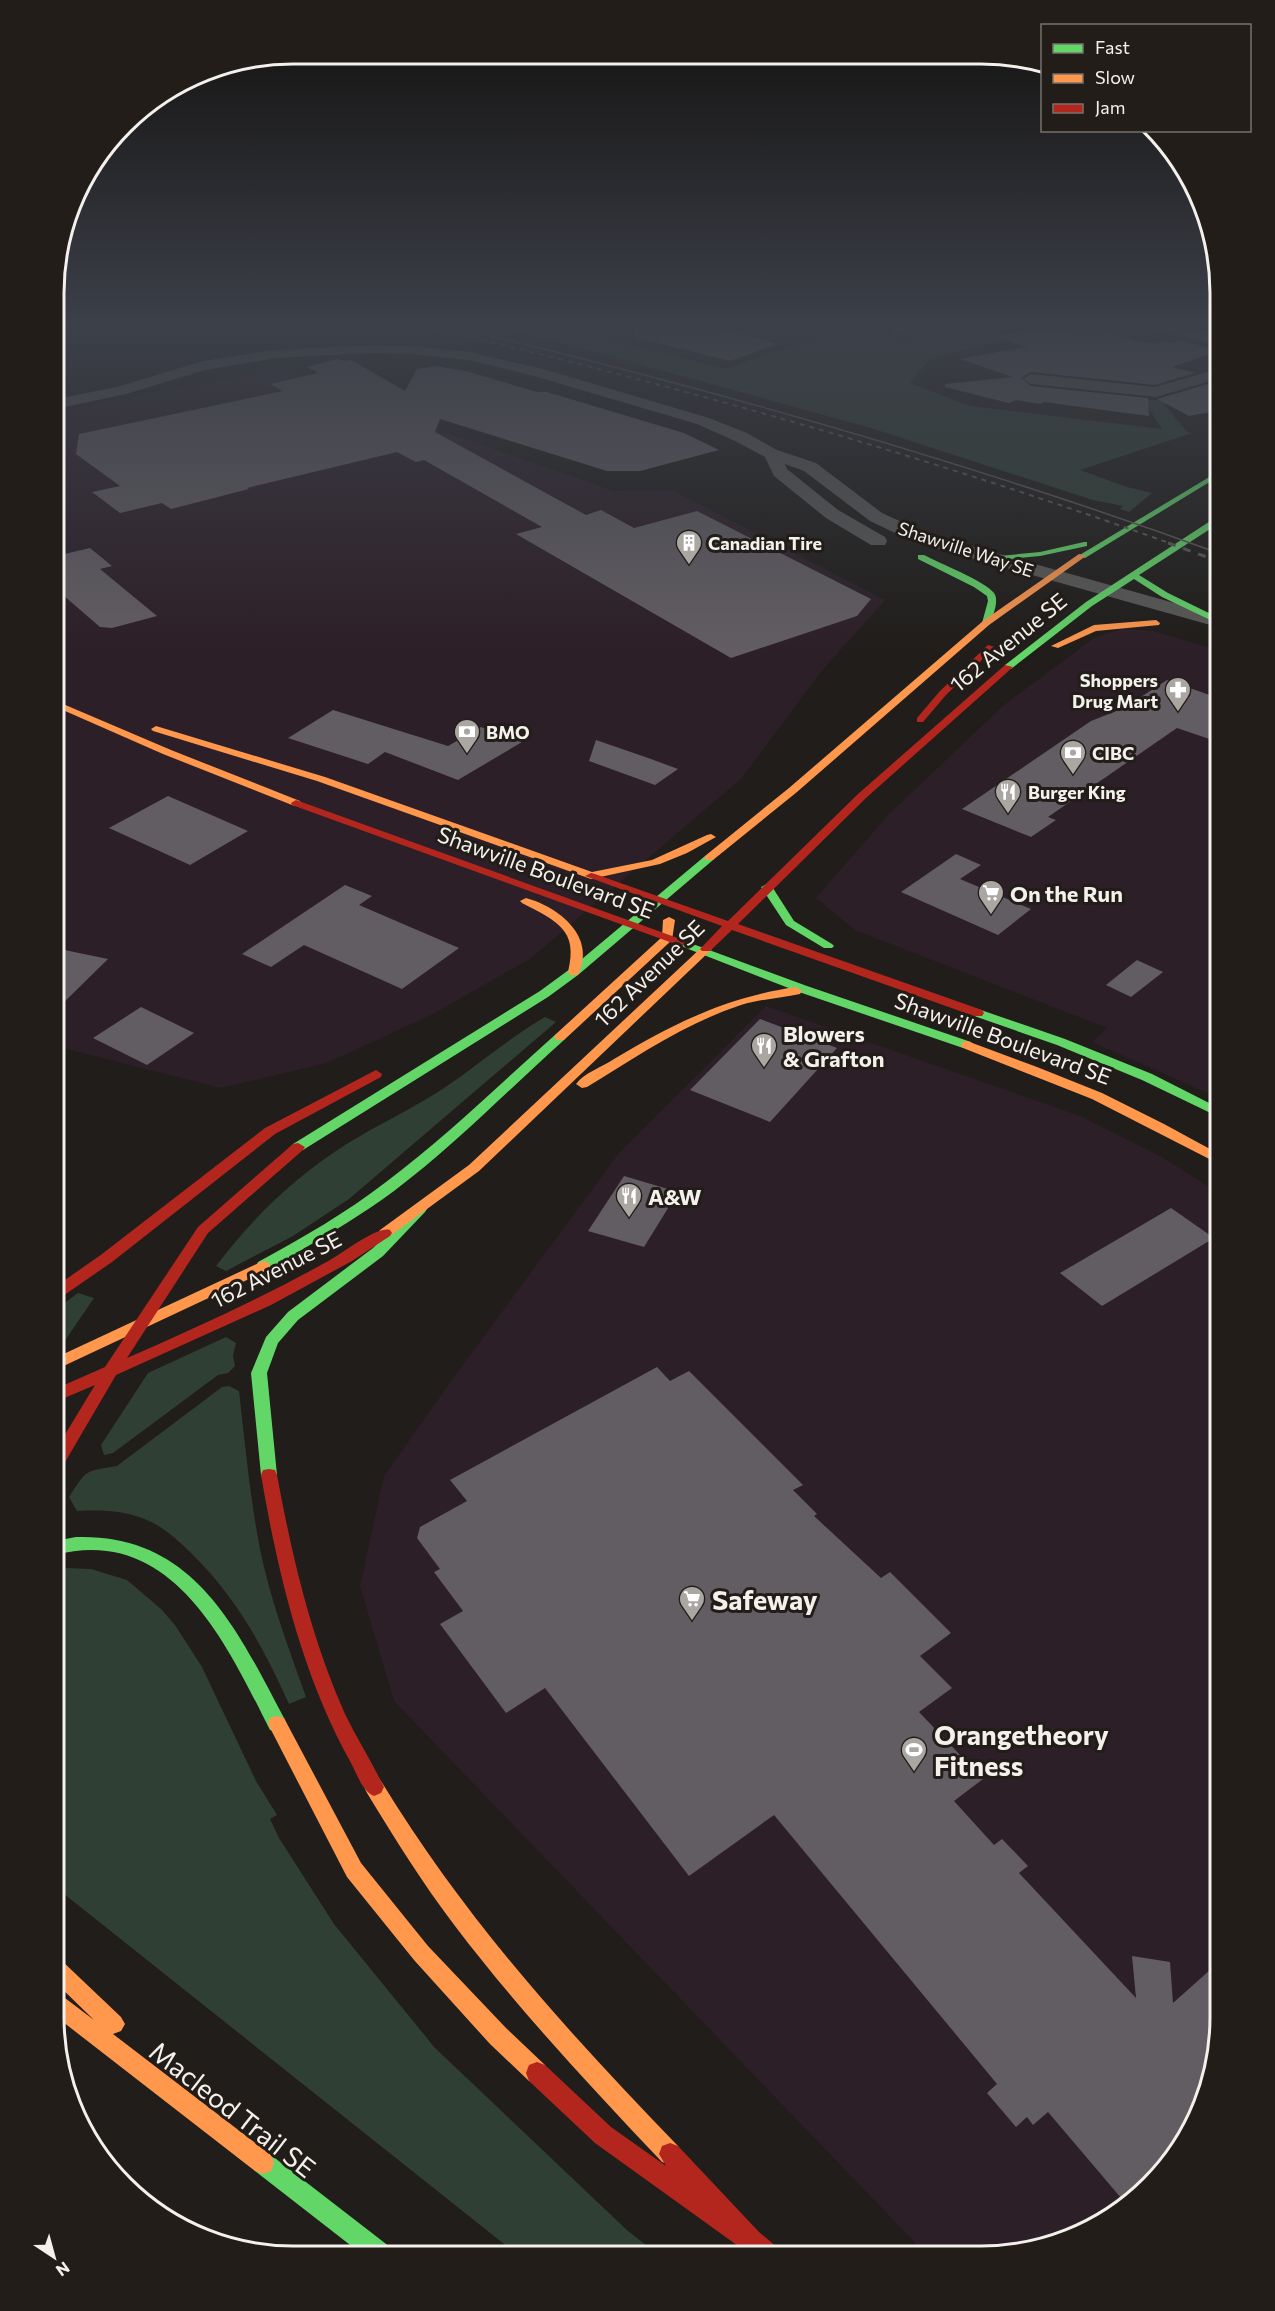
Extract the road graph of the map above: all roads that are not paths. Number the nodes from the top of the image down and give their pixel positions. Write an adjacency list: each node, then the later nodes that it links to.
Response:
1 (738, 436): 2 (street, Shawville Way SE)
2 (771, 454): 8 (street, Shawville Way SE); 9 (street, Shawville Way SE)
3 (1210, 479): 7 (main road, 162 Avenue SE)
4 (1210, 484): 5 (main road)
5 (1180, 513)
6 (1210, 525): 10 (main road, 162 Avenue SE)
7 (1109, 538): 9 (main road); 11 (main road, 162 Avenue SE)
8 (921, 558): 12 (street, Shawville Way SE); 16 (main road)
9 (988, 559): 11 (street, Shawville Way SE)
10 (1132, 574): 13 (main road, 162 Avenue SE); 14 (main road)
11 (1052, 585): 12 (street, Shawville Way SE); 13 (street, Shawville Way SE)
12 (1033, 588): 16 (main road, 162 Avenue SE)
13 (1095, 589): 15 (street); 17 (street); 20 (main road, 162 Avenue SE)
14 (1210, 617)
15 (1210, 619)
16 (986, 623): 24 (main road, 162 Avenue SE)
17 (1156, 623): 19 (street); 20 (main road)
18 (1001, 638): 23 (main road)
19 (1210, 639)
20 (1012, 663): 23 (main road, 162 Avenue SE)
21 (64, 706): 26 (main road, Shawville Boulevard SE)
22 (64, 707): 25 (main road, Shawville Boulevard SE)
23 (921, 742): 27 (main road, 162 Avenue SE)
24 (793, 790): 26 (main road); 28 (main road, 162 Avenue SE)
25 (459, 863): 29 (main road, Shawville Boulevard SE); 33 (main road)
26 (590, 874): 28 (main road, Shawville Boulevard SE)
27 (767, 887): 30 (main road, 162 Avenue SE); 34 (main road)
28 (659, 900): 29 (main road, 162 Avenue SE); 30 (main road, Shawville Boulevard SE); 31 (main road)
29 (630, 924): 31 (main road, Shawville Boulevard SE); 33 (main road, 162 Avenue SE)
30 (728, 925): 32 (main road, 162 Avenue SE); 34 (main road, Shawville Boulevard SE)
31 (668, 938): 32 (main road, Shawville Boulevard SE); 44 (main road)
32 (702, 951): 35 (main road, Shawville Boulevard SE); 40 (main road, 162 Avenue SE)
33 (574, 972): 36 (main road, 162 Avenue SE)
34 (866, 973): 39 (main road, Shawville Boulevard SE)
35 (811, 992): 40 (main road); 41 (main road, Shawville Boulevard SE)
36 (446, 1053): 37 (main road); 44 (main road, 162 Avenue SE)
37 (407, 1064)
38 (388, 1068): 43 (main road)
39 (1210, 1108)
40 (536, 1110): 42 (main road, 162 Avenue SE)
41 (1210, 1155)
42 (420, 1209): 46 (main road, 162 Avenue SE); 55 (main road)
43 (64, 1288)
44 (138, 1326): 45 (main road); 46 (main road, 162 Avenue SE)
45 (64, 1360)
46 (111, 1370): 47 (main road, 162 Avenue SE); 48 (main road, 162 Avenue SE)
47 (64, 1392)
48 (64, 1449)
49 (64, 1547): 55 (main road)
50 (64, 1977): 52 (main road)
51 (64, 2010): 54 (main road, Macleod Trail SE)
52 (123, 2033)
53 (149, 2057): 54 (main road)
54 (253, 2156): 56 (main road, Macleod Trail SE)
55 (751, 2240): 57 (main road)
56 (370, 2246)
57 (758, 2246)

